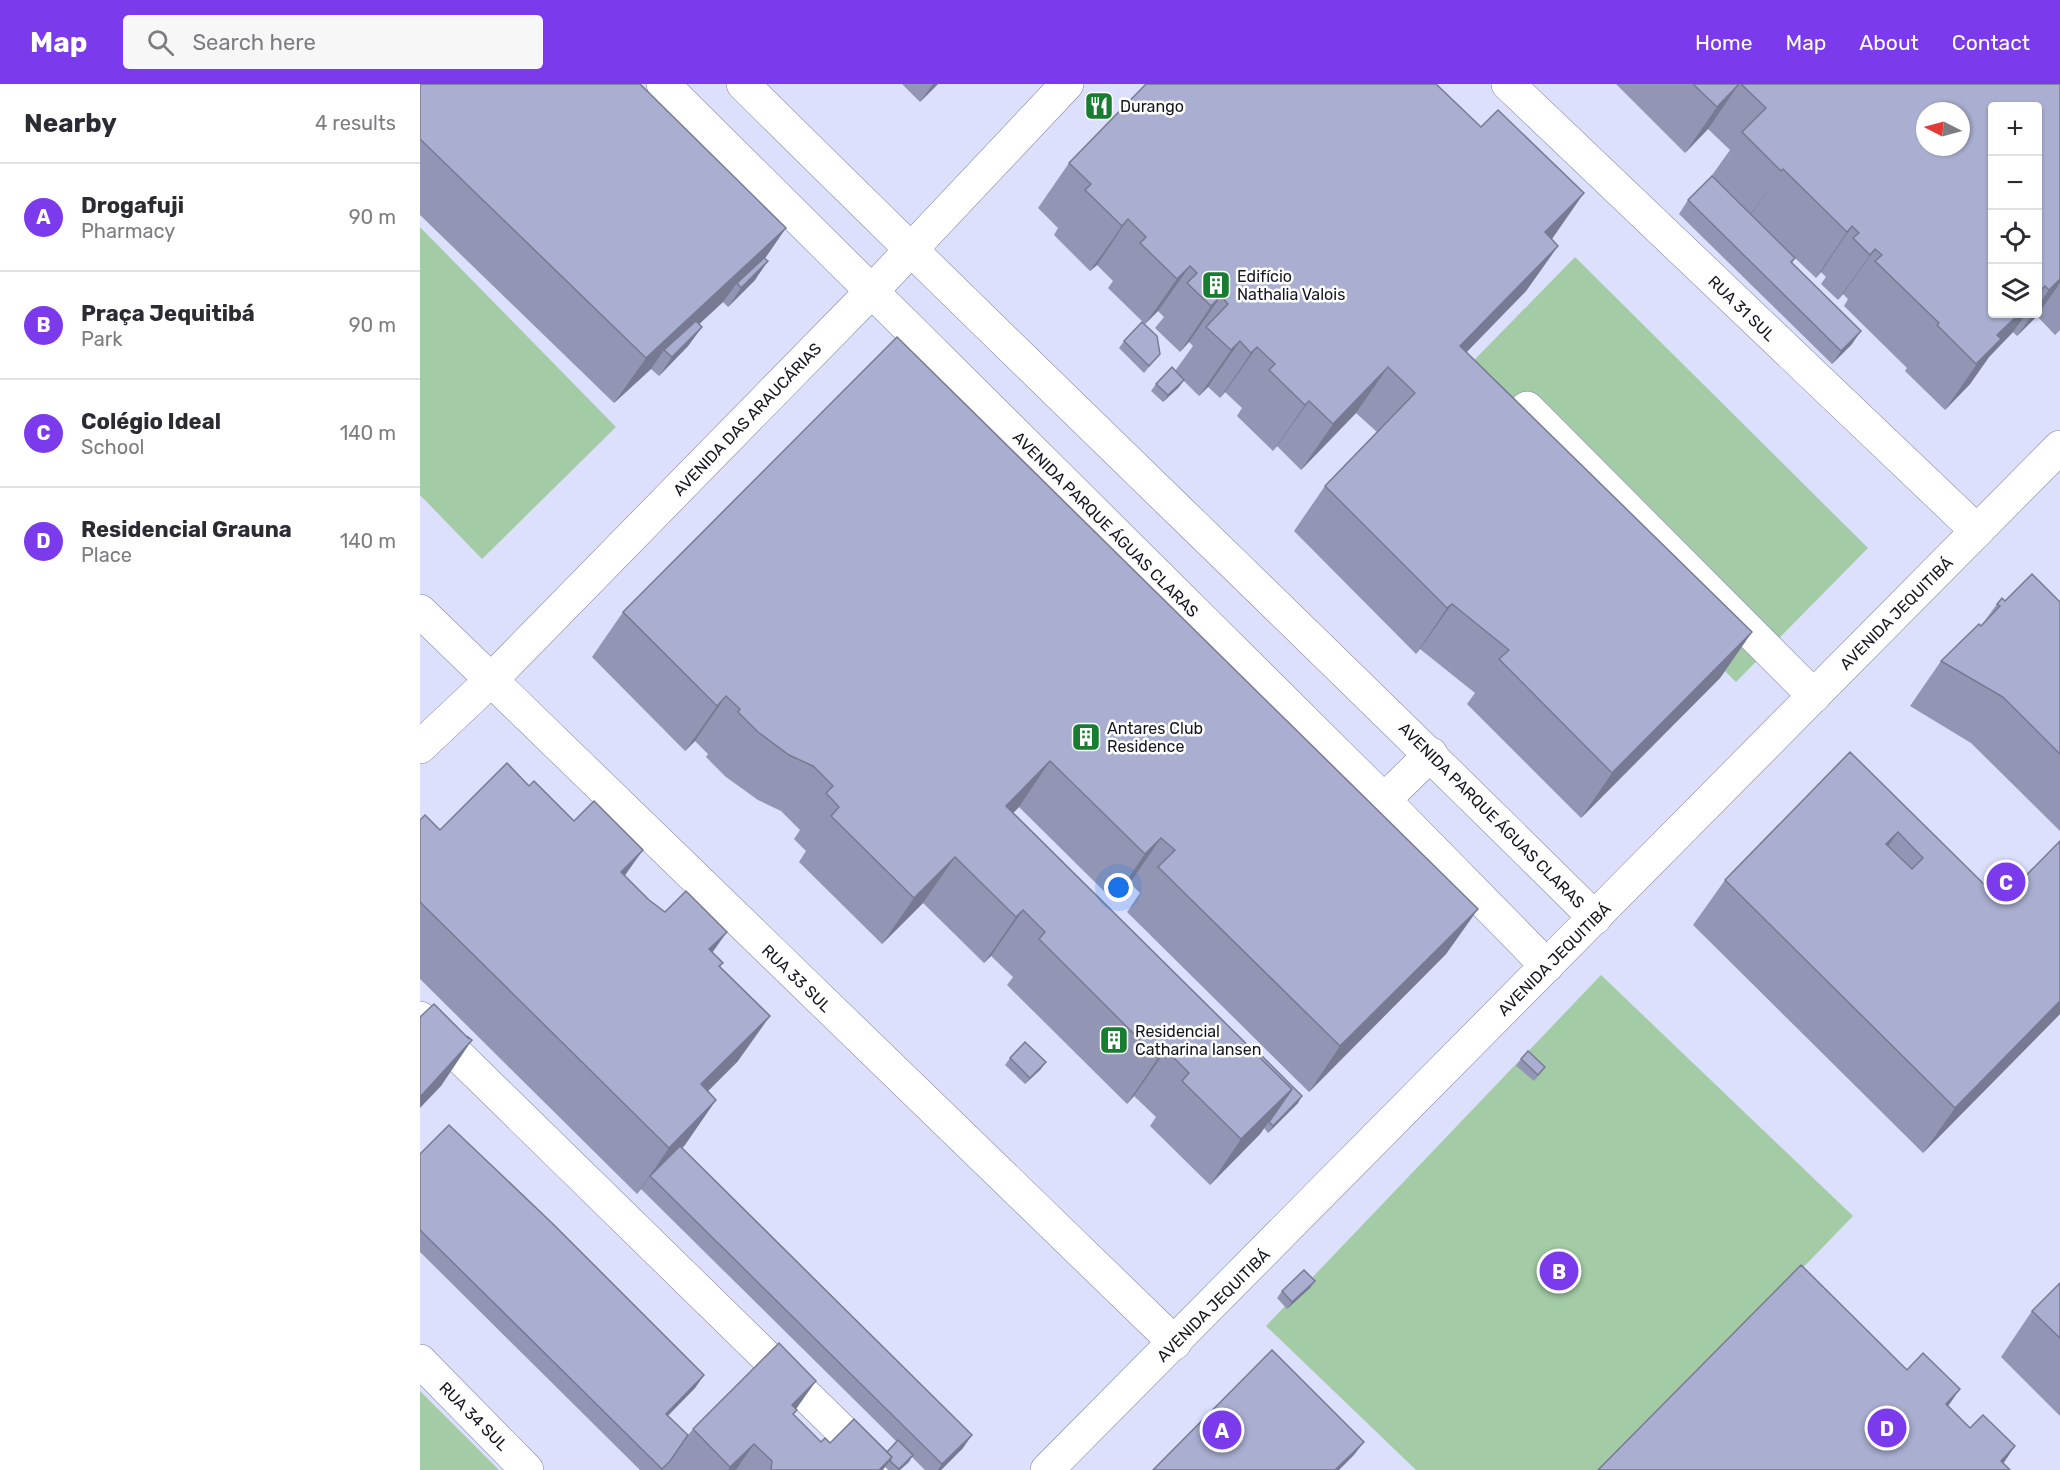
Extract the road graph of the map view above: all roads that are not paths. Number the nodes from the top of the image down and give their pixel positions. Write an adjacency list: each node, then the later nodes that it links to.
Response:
1 (663, 84): 6 (street, AVENIDA PARQUE ÁGUAS CLARAS)
2 (743, 84): 5 (street, AVENIDA PARQUE ÁGUAS CLARAS)
3 (1067, 84): 5 (street, AVENIDA DAS ARAUCÁRIAS)
4 (1508, 84): 9 (street, RUA 31 SUL)
5 (911, 250): 6 (street, AVENIDA DAS ARAUCÁRIAS); 14 (street, AVENIDA PARQUE ÁGUAS CLARAS)
6 (872, 291): 11 (street, AVENIDA DAS ARAUCÁRIAS); 15 (street, AVENIDA PARQUE ÁGUAS CLARAS)
7 (1527, 408): 12 (street)
8 (2060, 447): 9 (street, AVENIDA JEQUITIBÁ)
9 (1977, 531): 12 (street, AVENIDA JEQUITIBÁ)
10 (420, 611): 11 (street, RUA 33 SUL)
11 (490, 681): 13 (street, AVENIDA DAS ARAUCÁRIAS); 19 (street, RUA 33 SUL)
12 (1814, 696): 16 (street, AVENIDA JEQUITIBÁ)
13 (420, 747)
14 (1431, 754): 15 (street); 16 (street, AVENIDA PARQUE ÁGUAS CLARAS)
15 (1383, 800): 17 (street, AVENIDA PARQUE ÁGUAS CLARAS)
16 (1595, 918): 17 (street, AVENIDA JEQUITIBÁ)
17 (1547, 966): 19 (street, AVENIDA JEQUITIBÁ)
18 (420, 1018): 22 (street)
19 (1175, 1343): 23 (street, AVENIDA JEQUITIBÁ)
20 (420, 1361): 21 (street, RUA 34 SUL)
21 (527, 1470)
22 (879, 1470)
23 (1047, 1470)

